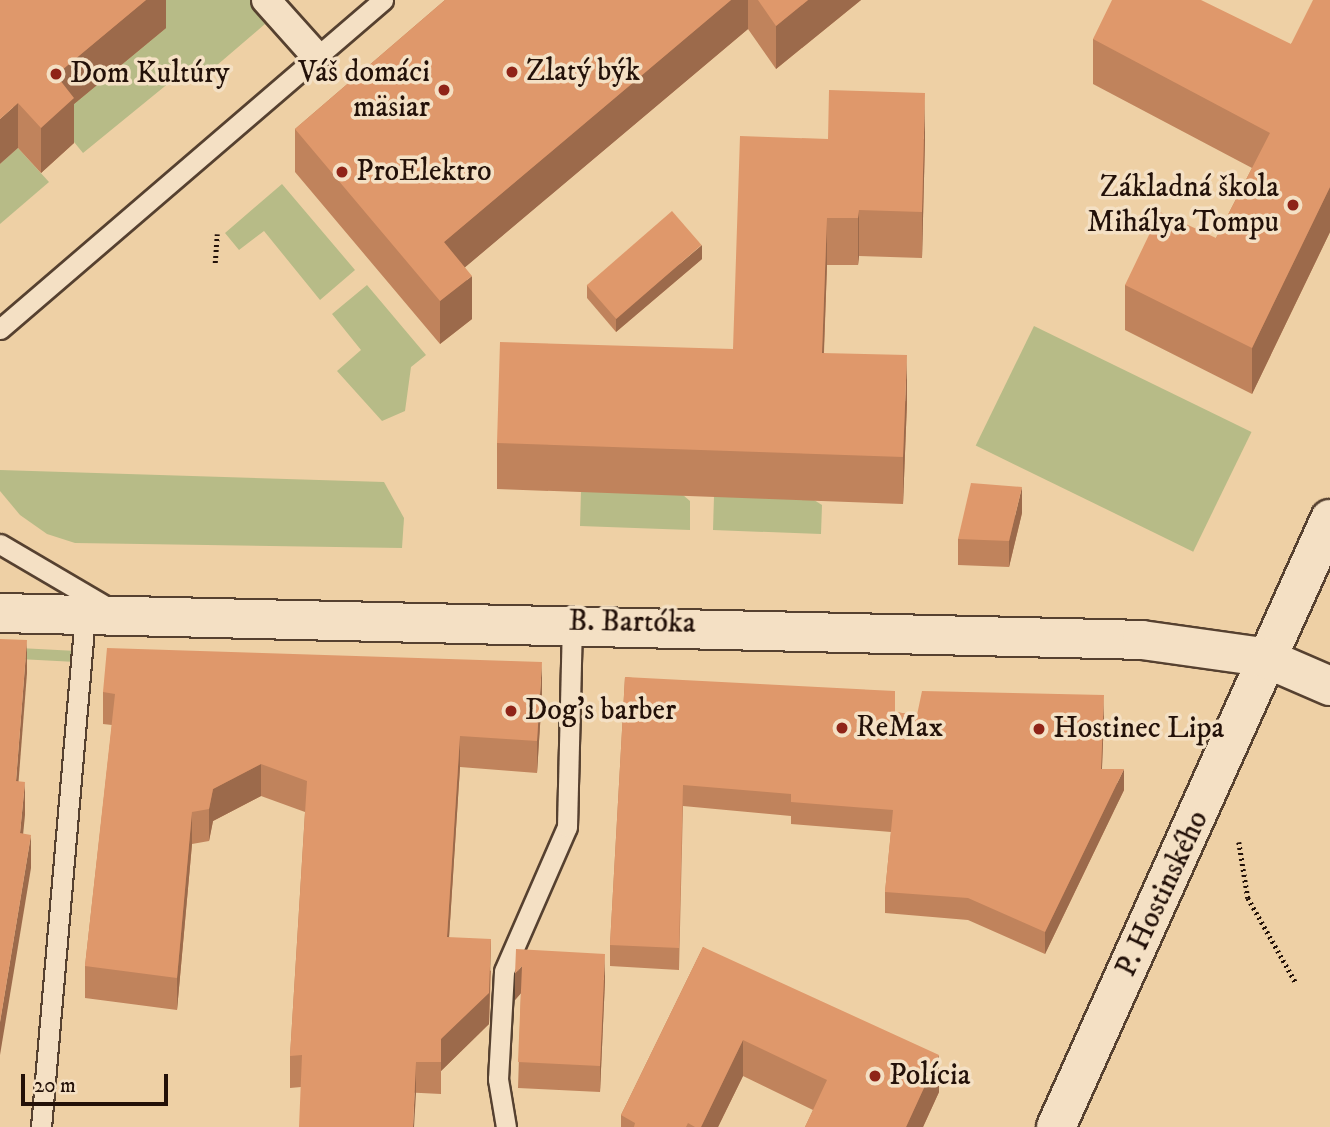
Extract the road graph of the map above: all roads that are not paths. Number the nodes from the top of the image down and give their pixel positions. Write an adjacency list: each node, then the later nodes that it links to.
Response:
1 (266, 0): 3 (street)
2 (372, 4): 3 (lane)
3 (317, 57): 4 (lane)
4 (0, 329)
5 (1330, 519): 11 (main road, P. Hostinského)
6 (0, 544): 9 (lane)
7 (0, 613): 8 (main road, B. Bartóka)
8 (85, 616): 9 (main road, B. Bartóka); 13 (lane)
9 (124, 617): 10 (main road, B. Bartóka)
10 (572, 622): 11 (main road, B. Bartóka); 14 (lane)
11 (1263, 657): 12 (main road, B. Bartóka); 15 (main road, P. Hostinského)
12 (1330, 686)
13 (41, 1127)
14 (506, 1127)
15 (1056, 1127)

